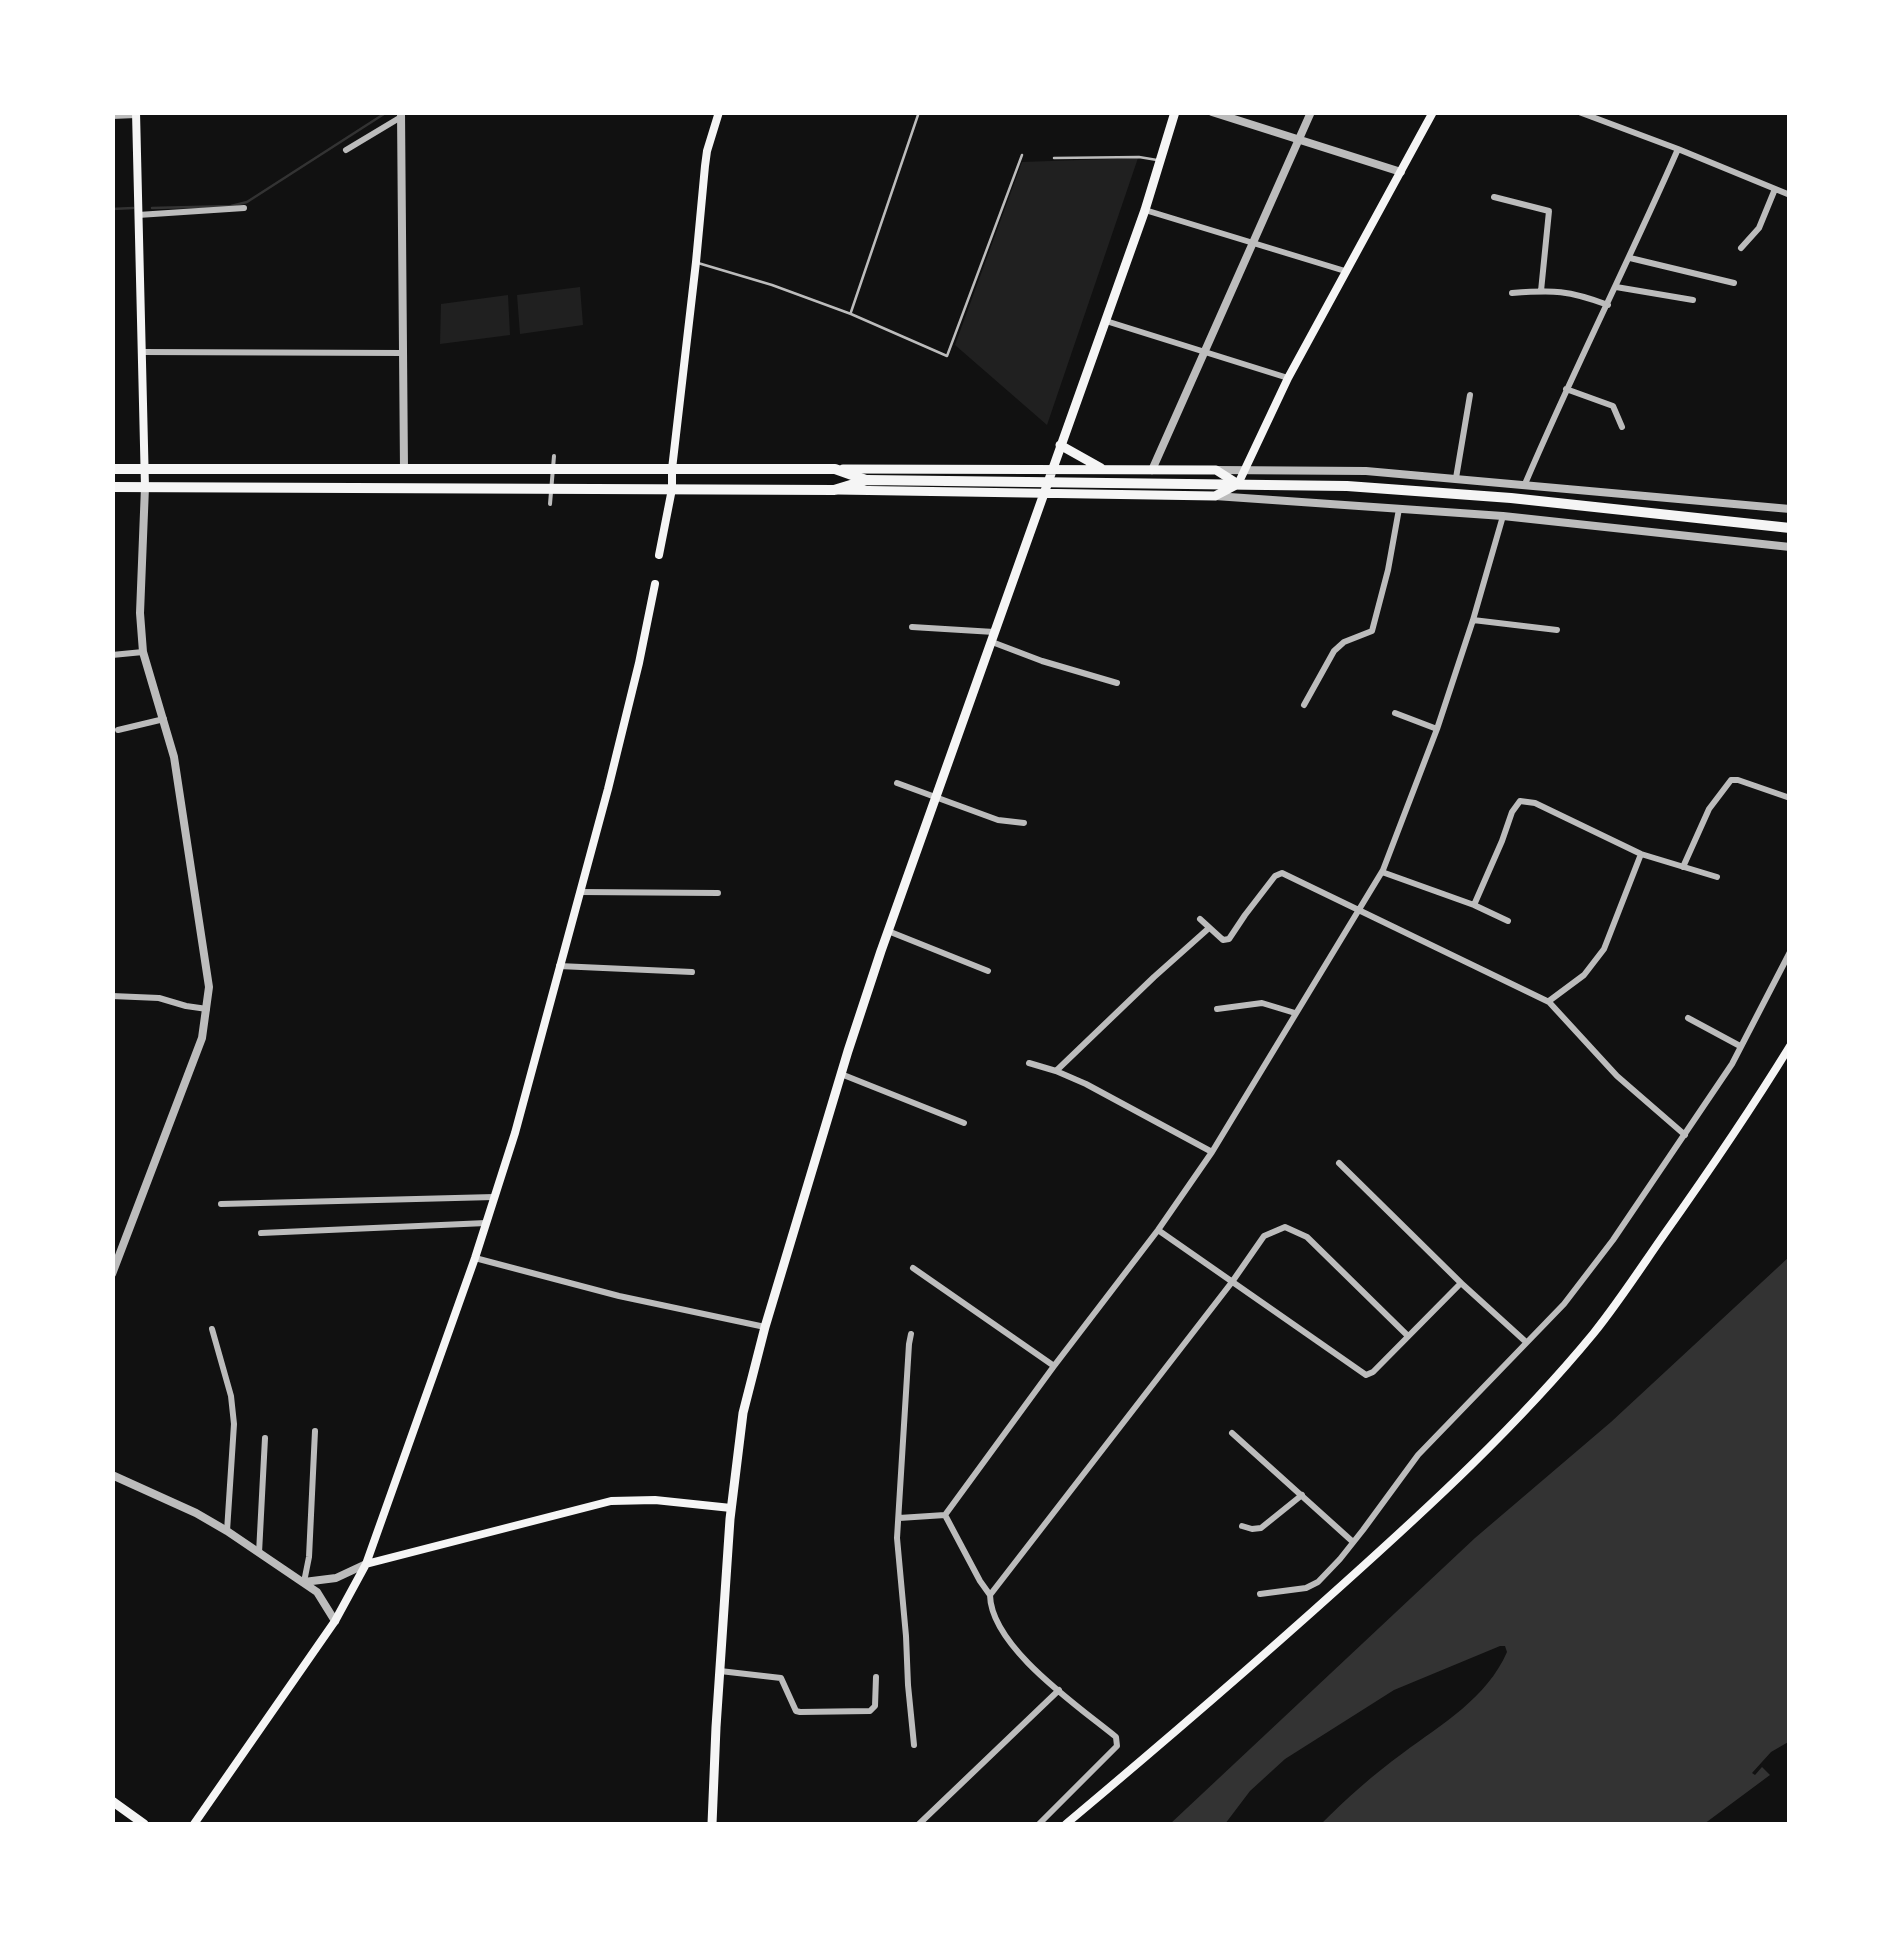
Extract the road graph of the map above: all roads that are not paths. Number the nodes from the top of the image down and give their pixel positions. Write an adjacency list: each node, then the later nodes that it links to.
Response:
1 (720, 112): 27 (main road)
2 (919, 112): 35 (lane)
3 (1176, 112): 16 (main road)
4 (1212, 112): 11 (street)
5 (1311, 112): 11 (street)
6 (1432, 112): 17 (main road)
7 (1579, 112): 12 (street)
8 (136, 114): 10 (street); 23 (main road)
9 (401, 115): 13 (street); 39 (street)
10 (112, 116)
11 (1299, 138): 17 (street); 24 (street)
12 (1678, 148): 18 (street); 26 (street)
13 (346, 150)
14 (1022, 154): 35 (lane)
15 (1054, 158): 16 (lane)
16 (1159, 160): 22 (main road)
17 (1401, 172): 28 (main road)
18 (1775, 189): 19 (street); 25 (street)
19 (1790, 195)
20 (1494, 197): 31 (street)
21 (244, 208): 23 (street)
22 (1145, 210): 24 (street); 36 (main road)
23 (138, 215): 37 (main road)
24 (1252, 243): 28 (street); 38 (street)
25 (1741, 248)
26 (1630, 258): 29 (street); 30 (street)
27 (696, 262): 35 (lane); 49 (main road)
28 (1345, 271): 40 (main road)
29 (1734, 283)
30 (1616, 287): 33 (street); 34 (street)
31 (1541, 291): 32 (street); 34 (street)
32 (1512, 293)
33 (1693, 300)
34 (1608, 305): 41 (street)
35 (851, 314)
36 (1105, 320): 38 (street); 44 (main road)
37 (142, 352): 39 (street); 47 (main road)
38 (1204, 352): 40 (street); 54 (street)
39 (402, 353): 48 (street)
40 (1288, 378): 51 (main road)
41 (1566, 389): 43 (street); 59 (street)
42 (1470, 395): 56 (street)
43 (1622, 427)
44 (1060, 445): 52 (main road); 53 (main road)
45 (554, 456): 66 (street)
46 (112, 469): 47 (highway)
47 (144, 469): 48 (highway); 61 (main road)
48 (404, 469): 49 (highway)
49 (672, 469): 50 (highway); 62 (main road)
50 (835, 469): 52 (main road); 57 (highway)
51 (1244, 469): 55 (street); 56 (street); 58 (main road)
52 (1051, 470): 53 (main road); 64 (main road)
53 (1105, 470): 54 (main road)
54 (1152, 470): 55 (main road)
55 (1216, 470): 58 (main road)
56 (1456, 478): 59 (street)
57 (867, 480): 58 (highway); 63 (highway)
58 (1238, 484): 65 (main road); 70 (highway)
59 (1525, 484): 68 (street)
60 (112, 487): 61 (highway)
61 (145, 487): 62 (highway); 78 (street)
62 (672, 489): 63 (highway); 72 (main road)
63 (834, 490): 64 (main road)
64 (1043, 494): 65 (main road); 77 (main road)
65 (1215, 496): 67 (street)
66 (550, 504)
67 (1399, 508): 69 (street); 81 (street)
68 (1790, 509)
69 (1503, 516): 71 (street); 74 (street)
70 (1790, 528)
71 (1790, 547)
72 (659, 555)
73 (655, 584): 94 (main road)
74 (1473, 620): 76 (street); 84 (street)
75 (912, 627): 77 (street)
76 (1556, 630)
77 (993, 637): 80 (street); 87 (main road)
78 (143, 652): 79 (street); 83 (street)
79 (112, 655)
80 (1117, 683)
81 (1304, 705)
82 (1395, 712): 84 (street)
83 (164, 719): 85 (street); 108 (street)
84 (1438, 729): 92 (street)
85 (118, 730)
86 (897, 783): 87 (street)
87 (936, 796): 89 (street); 101 (main road)
88 (1790, 798): 91 (street)
89 (1024, 823)
90 (1641, 854): 91 (street); 96 (street); 107 (street)
91 (1683, 867): 93 (street)
92 (1382, 872): 96 (street); 97 (street)
93 (1717, 877)
94 (580, 892): 95 (street); 103 (main road)
95 (718, 893)
96 (1474, 905): 99 (street)
97 (1360, 910): 100 (street); 107 (street); 110 (street)
98 (1200, 920): 100 (street)
99 (1508, 921)
100 (1210, 928): 115 (street)
101 (888, 931): 104 (street); 116 (main road)
102 (1790, 952): 112 (street)
103 (560, 966): 105 (street); 121 (main road)
104 (988, 971)
105 (692, 972)
106 (112, 996): 108 (street)
107 (1549, 1002): 118 (street)
108 (207, 1008): 128 (street)
109 (1217, 1009): 110 (street)
110 (1296, 1013): 119 (street)
111 (1688, 1018): 112 (street)
112 (1740, 1046): 118 (street)
113 (1790, 1046): 164 (main road)
114 (1029, 1063): 115 (street)
115 (1056, 1070): 119 (street)
116 (841, 1074): 117 (street); 131 (main road)
117 (964, 1123)
118 (1685, 1135): 135 (street)
119 (1212, 1152): 124 (street)
120 (1339, 1163): 130 (street)
121 (494, 1197): 122 (street); 123 (main road)
122 (221, 1204)
123 (486, 1223): 125 (street); 126 (main road)
124 (1158, 1230): 129 (street); 136 (street)
125 (261, 1233)
126 (475, 1258): 131 (street); 149 (main road)
127 (913, 1268): 136 (street)
128 (112, 1274)
129 (1232, 1282): 134 (street); 134 (street); 151 (street)
130 (1461, 1283): 134 (street); 135 (street)
131 (765, 1326): 142 (main road)
132 (212, 1328): 146 (street)
133 (912, 1334): 144 (street)
134 (1408, 1336)
135 (1526, 1342): 147 (street)
136 (1054, 1366): 143 (street)
137 (315, 1432): 150 (street)
138 (1232, 1433): 141 (street)
139 (266, 1438): 148 (street)
140 (112, 1475): 146 (street)
141 (1302, 1495): 145 (street); 147 (street)
142 (730, 1508): 149 (main road); 154 (main road)
143 (944, 1515): 144 (street); 151 (street)
144 (899, 1518): 157 (street)
145 (1242, 1526)
146 (226, 1531): 148 (street)
147 (1353, 1542): 152 (street)
148 (259, 1553): 150 (street)
149 (366, 1564): 150 (street); 153 (main road)
150 (304, 1582): 153 (street)
151 (990, 1594): 156 (street)
152 (1260, 1594)
153 (335, 1621): 160 (main road)
154 (720, 1671): 155 (street); 161 (main road)
155 (876, 1676)
156 (1059, 1690): 162 (street); 163 (street)
157 (914, 1745)
158 (112, 1801): 159 (main road)
159 (144, 1824)
160 (194, 1824)
161 (712, 1824)
162 (919, 1824)
163 (1040, 1824)
164 (1066, 1824)

